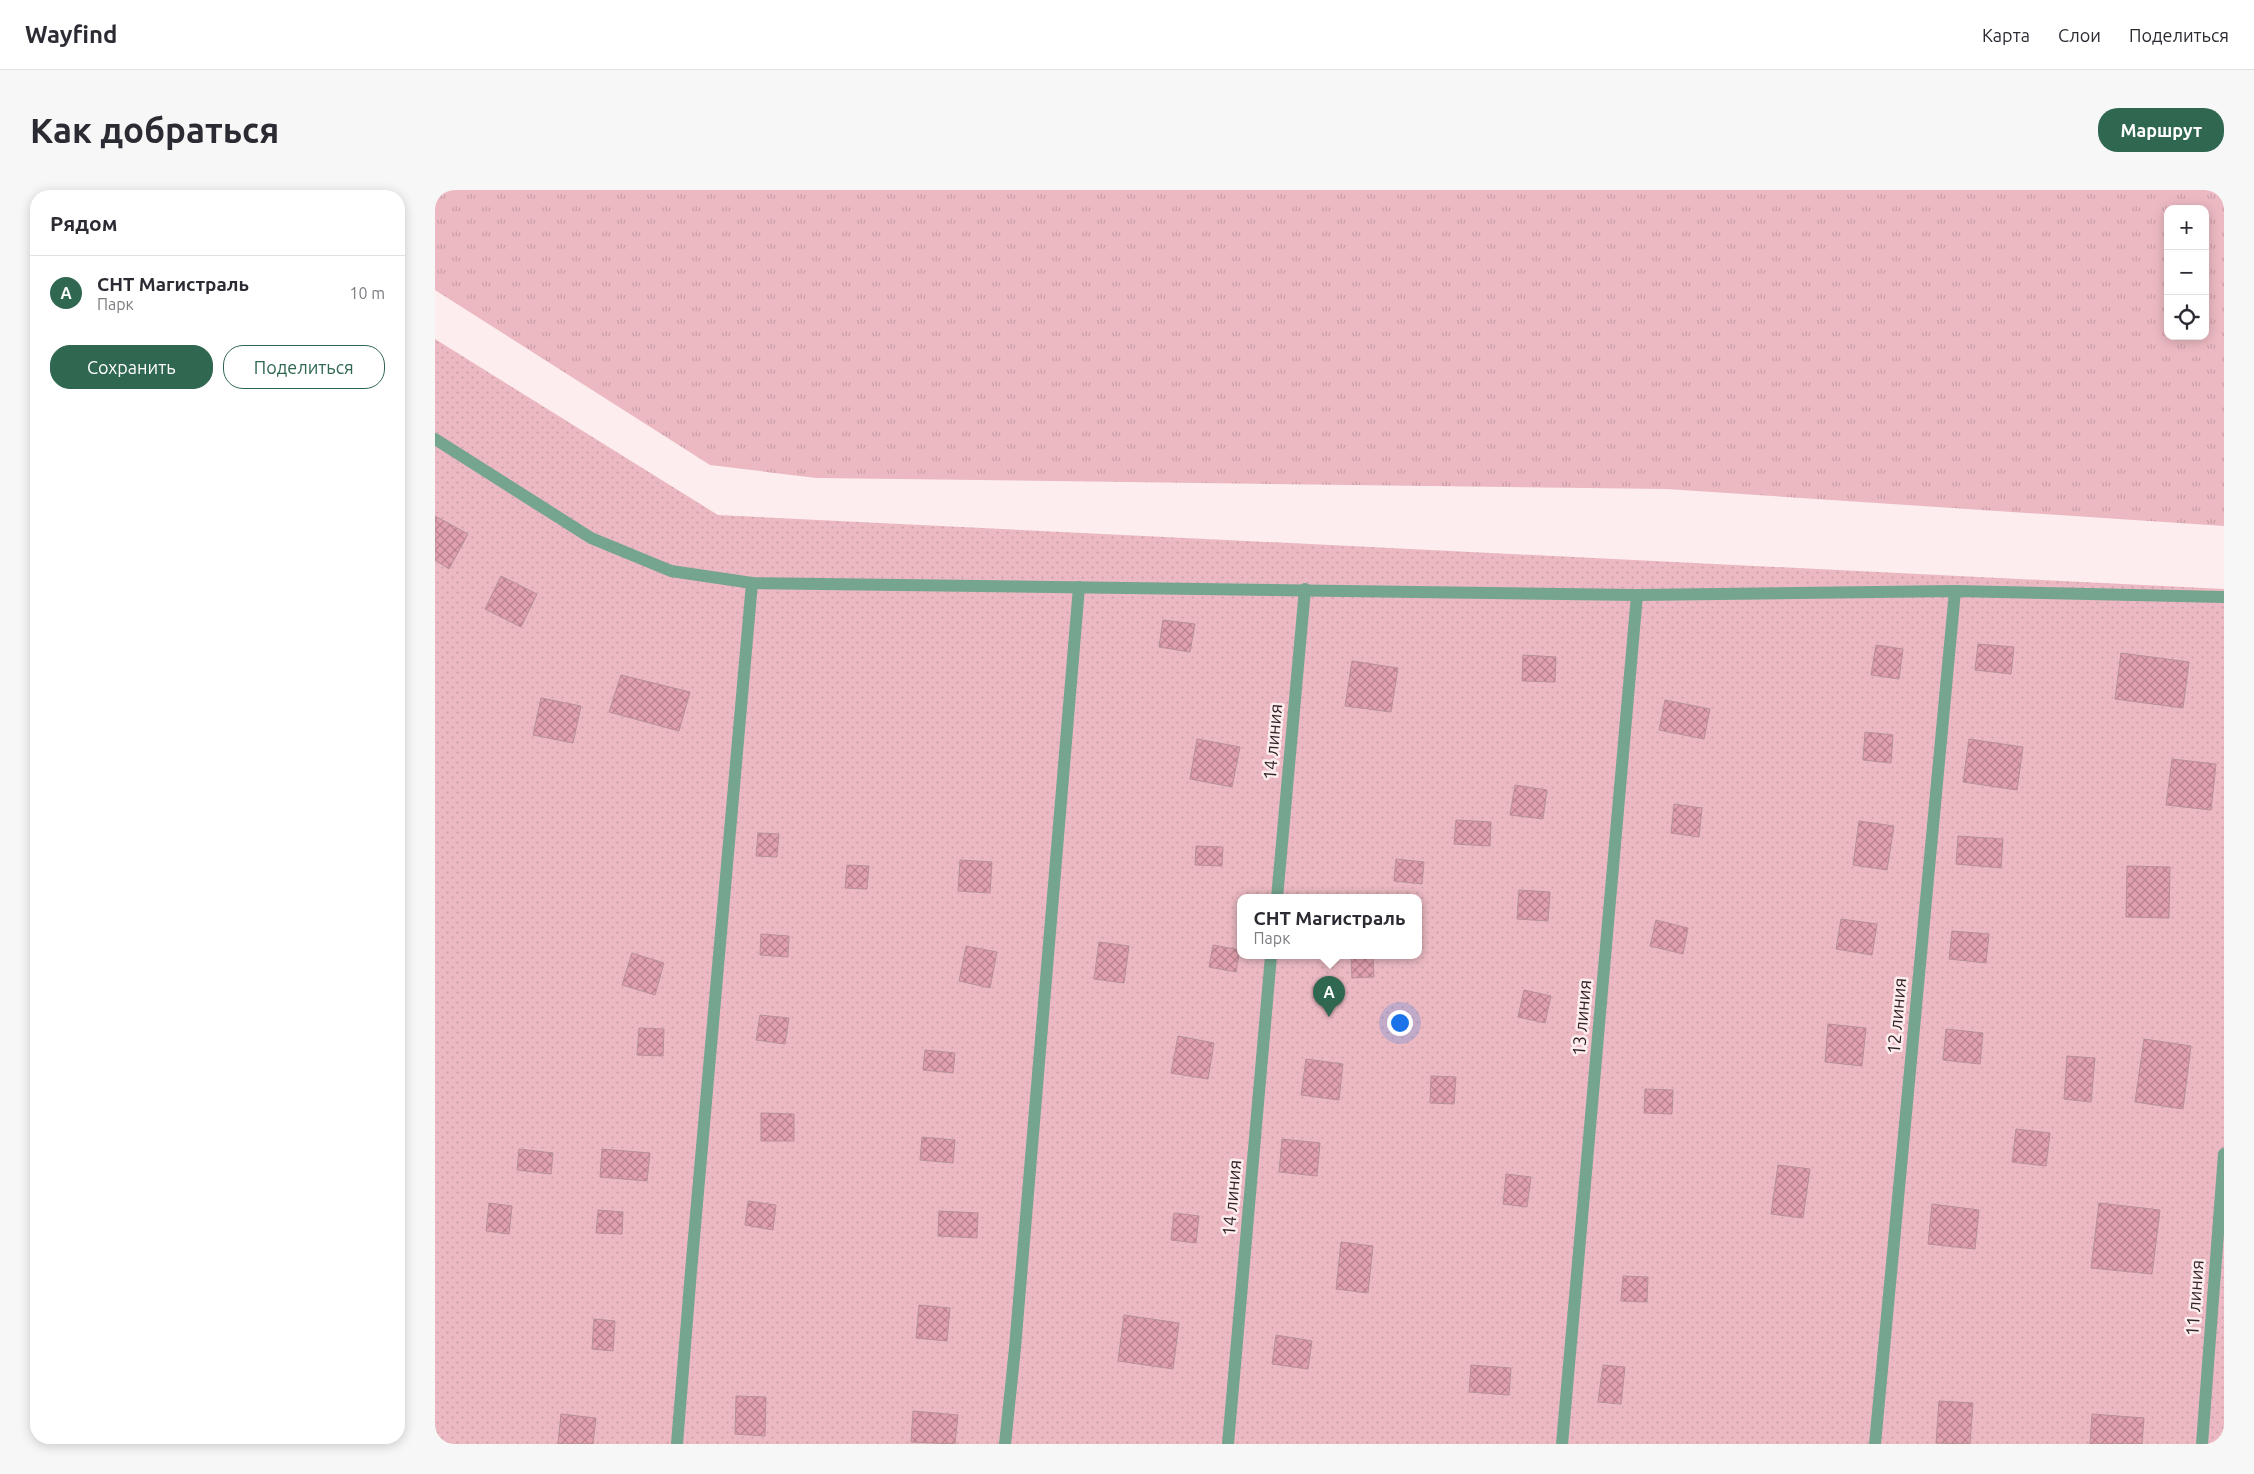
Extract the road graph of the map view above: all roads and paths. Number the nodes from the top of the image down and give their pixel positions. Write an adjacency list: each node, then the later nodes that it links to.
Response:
1 (435, 439): 2 (street)
2 (752, 583): 3 (street); 11 (street)
3 (1079, 587): 4 (street); 12 (street)
4 (1305, 589): 6 (street); 8 (street, 14 линия)
5 (1955, 591): 6 (street); 7 (street); 15 (street, 12 линия)
6 (1637, 595): 14 (street, 13 линия)
7 (2224, 597)
8 (1277, 894)
9 (1271, 959): 13 (street, 14 линия)
10 (2224, 1154): 16 (street, 11 линия)
11 (677, 1444)
12 (1005, 1444)
13 (1228, 1444)
14 (1562, 1444)
15 (1875, 1444)
16 (2202, 1444)

